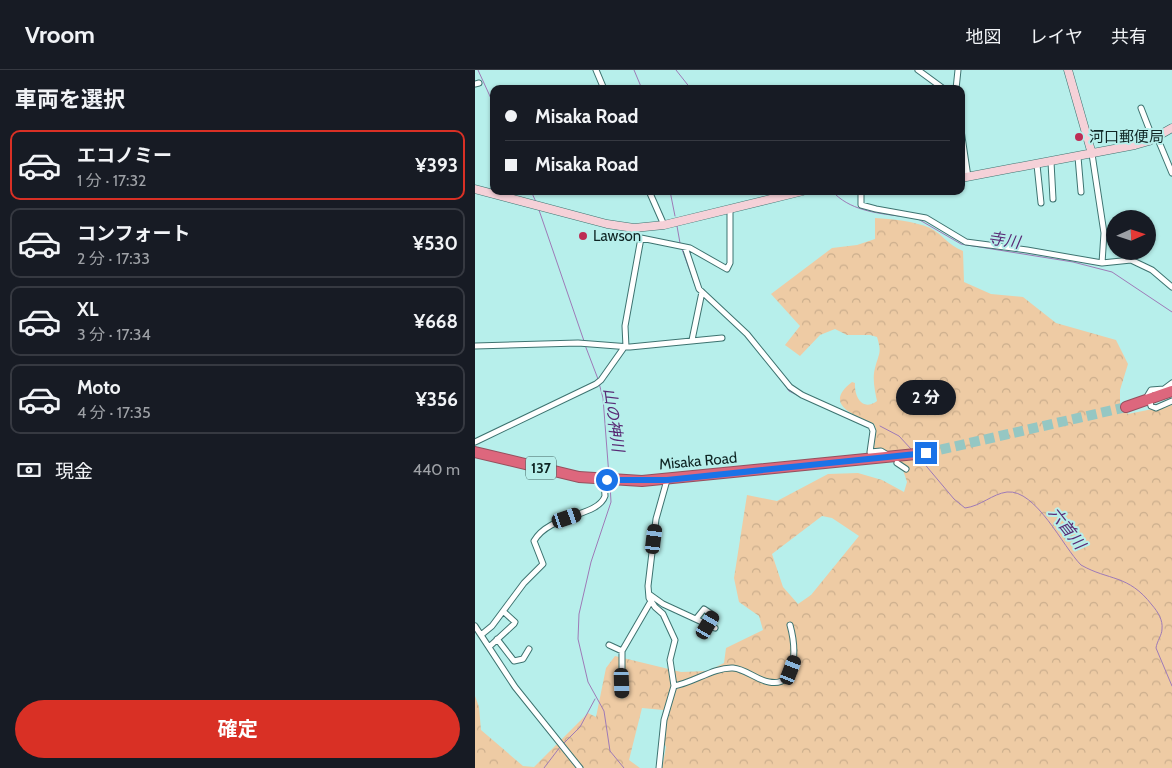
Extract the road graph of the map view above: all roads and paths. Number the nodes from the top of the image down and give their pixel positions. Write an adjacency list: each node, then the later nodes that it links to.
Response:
1 (596, 70): 5 (street)
2 (918, 70): 6 (street)
3 (958, 70): 7 (street)
4 (1068, 70): 11 (street)
5 (602, 85)
6 (939, 85)
7 (956, 85)
8 (1141, 108): 10 (street)
9 (1172, 128): 10 (street)
10 (1155, 138): 11 (street); 15 (street)
11 (1092, 154): 12 (street); 31 (street)
12 (1078, 157): 13 (street); 18 (street)
13 (1051, 162): 14 (street); 24 (street)
14 (1037, 164): 16 (street); 25 (street)
15 (1172, 173)
16 (965, 178)
17 (475, 189): 19 (street)
18 (1081, 192)
19 (490, 193)
20 (497, 195): 28 (street)
21 (651, 195): 27 (street)
22 (788, 195): 26 (street)
23 (861, 195): 31 (street)
24 (1053, 199)
25 (1041, 203)
26 (730, 210): 27 (street); 30 (street)
27 (664, 225): 28 (street)
28 (634, 228): 29 (street)
29 (641, 238): 30 (street); 37 (street)
30 (685, 247): 33 (street)
31 (1102, 263): 32 (street)
32 (1172, 287)
33 (702, 292): 35 (street); 46 (street)
34 (722, 338): 35 (street)
35 (692, 340): 37 (street)
36 (475, 346): 37 (street)
37 (626, 346): 43 (street)
38 (1172, 383): 40 (street)
39 (1172, 391): 40 (highway)
40 (1149, 400): 41 (street); 42 (highway)
41 (1172, 401)
42 (1126, 407)
43 (475, 442)
44 (475, 452): 49 (highway, Misaka Road / 137)
45 (926, 453): 50 (highway, Misaka Road / 137)
46 (886, 454)
47 (897, 463): 48 (street)
48 (906, 469)
49 (609, 480): 50 (highway, Misaka Road / 137); 53 (street)
50 (667, 480): 51 (street)
51 (649, 594): 52 (street); 54 (street)
52 (651, 601): 64 (street); 65 (street)
53 (504, 612): 59 (street); 60 (street)
54 (696, 619): 55 (street); 55 (street)
55 (708, 625): 58 (street)
56 (790, 625): 65 (street)
57 (475, 626): 59 (street)
58 (715, 628)
59 (481, 635): 61 (street)
60 (497, 639): 61 (street); 63 (street)
61 (489, 646): 67 (street)
62 (609, 646): 64 (street)
63 (529, 649)
64 (621, 651): 66 (street)
65 (674, 686): 68 (street)
66 (623, 695)
67 (580, 768)
68 (659, 768)

